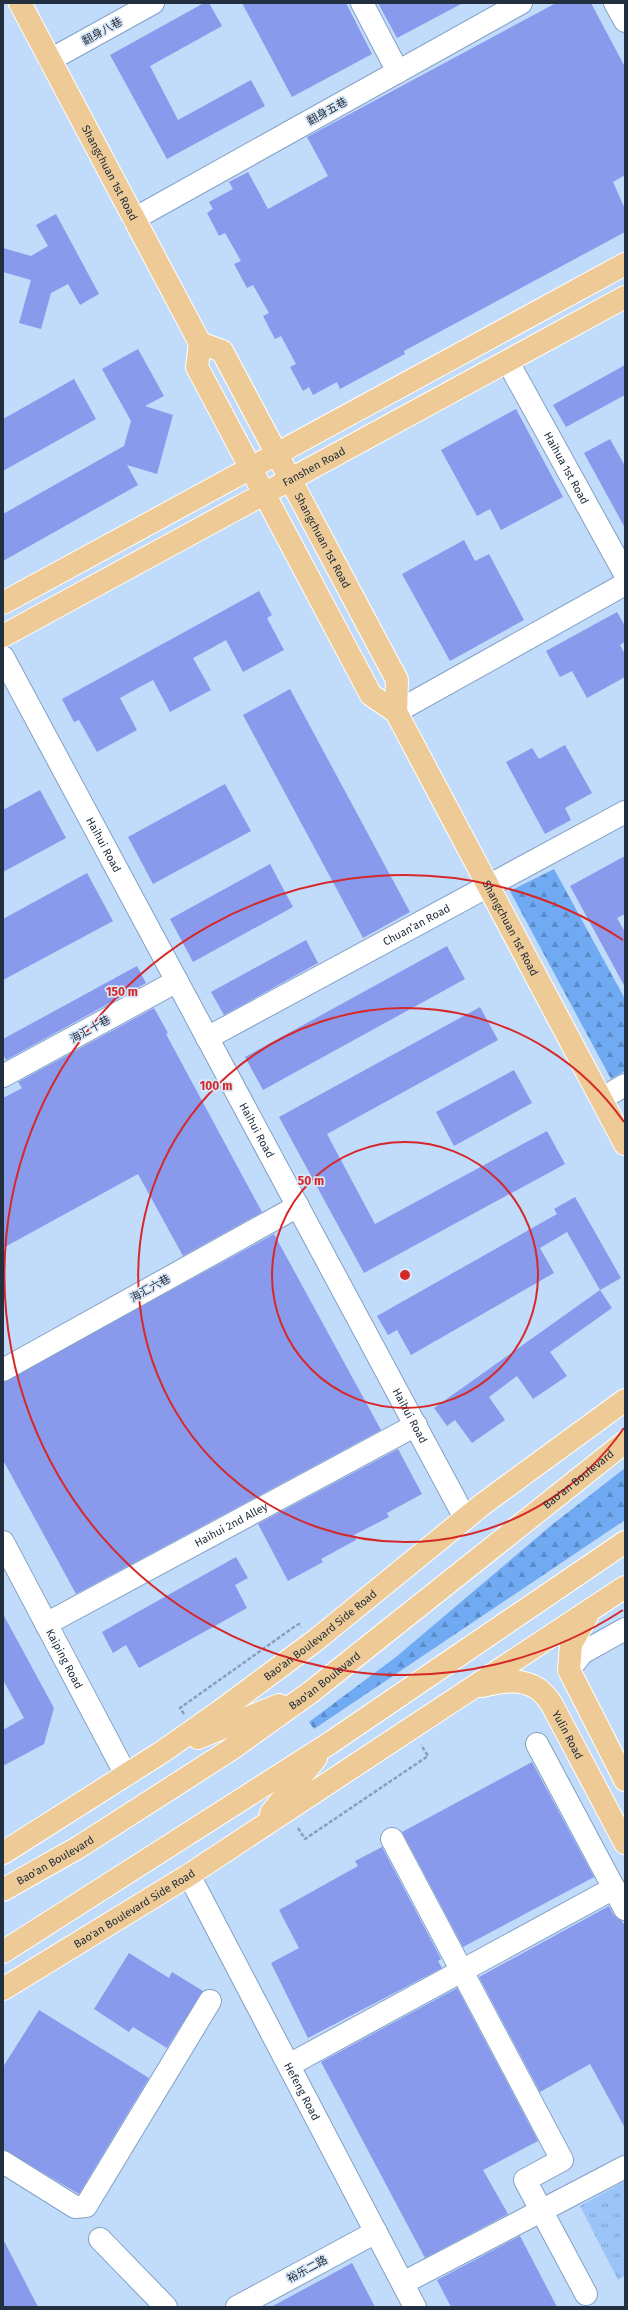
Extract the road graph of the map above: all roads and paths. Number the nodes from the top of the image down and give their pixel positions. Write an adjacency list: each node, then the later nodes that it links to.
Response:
1 (20, 3): 7 (main road, Shangchuan 1st Road)
2 (153, 3): 7 (street, 翻身八巷)
3 (362, 3): 8 (street)
4 (521, 3): 8 (street, 翻身五巷)
5 (615, 3): 6 (street)
6 (625, 21)
7 (50, 60): 9 (main road, Shangchuan 1st Road)
8 (398, 72): 9 (street, 翻身五巷)
9 (134, 220): 12 (main road, Shangchuan 1st Road)
10 (625, 264): 16 (main road)
11 (625, 297): 13 (main road, Fanshen Road)
12 (200, 343): 14 (main road, Shangchuan 1st Road); 15 (main road, Shangchuan 1st Road)
13 (508, 362): 17 (main road, Fanshen Road); 26 (street, Haihua 1st Road)
14 (256, 414): 16 (main road); 18 (main road, Shangchuan 1st Road)
15 (228, 427): 19 (main road, Shangchuan 1st Road); 21 (main road)
16 (322, 430): 18 (main road)
17 (341, 453): 20 (main road, Fanshen Road); 24 (main road)
18 (277, 454): 19 (main road); 20 (main road, Shangchuan 1st Road)
19 (251, 468): 21 (main road); 22 (main road, Shangchuan 1st Road)
20 (291, 480): 22 (main road, Fanshen Road); 24 (main road, Shangchuan 1st Road)
21 (206, 493): 28 (main road)
22 (264, 494): 23 (main road, Fanshen Road); 25 (main road, Shangchuan 1st Road)
23 (220, 518): 25 (main road); 29 (main road, Fanshen Road)
24 (313, 522): 31 (main road, Shangchuan 1st Road)
25 (288, 540): 31 (main road, Shangchuan 1st Road)
26 (625, 574)
27 (625, 584): 31 (street)
28 (3, 603)
29 (3, 636)
30 (3, 657): 34 (street, Haihui Road)
31 (396, 712): 33 (main road, Shangchuan 1st Road)
32 (625, 812): 33 (street, Chuan’an Road)
33 (488, 886): 35 (street, Chuan’an Road); 38 (main road, Shangchuan 1st Road)
34 (177, 981): 35 (street, Haihui Road); 36 (street, 海汇十巷)
35 (207, 1038): 40 (street, Haihui Road)
36 (3, 1076)
37 (625, 1085): 38 (street)
38 (601, 1099): 39 (main road, Shangchuan 1st Road)
39 (625, 1144)
40 (298, 1206): 41 (street, 海汇六巷); 43 (street, Haihui Road)
41 (3, 1370)
42 (625, 1400): 45 (main road, Bao'an Boulevard Side Road)
43 (416, 1425): 45 (street, Haihui Road); 50 (street, Haihui 2nd Alley)
44 (625, 1442): 55 (main road, Bao'an Boulevard)
45 (465, 1518): 60 (main road, Bao'an Boulevard Side Road)
46 (3, 1542): 50 (street, Kaiping Road)
47 (625, 1542): 57 (main road)
48 (625, 1587): 49 (main road, Bao'an Boulevard Side Road)
49 (590, 1611): 53 (main road); 54 (main road, Bao'an Boulevard Side Road)
50 (46, 1624): 61 (street, Kaiping Road)
51 (294, 1627): 56 (path)
52 (625, 1629): 53 (street)
53 (568, 1670): 62 (main road)
54 (472, 1688): 64 (main road, Bao'an Boulevard Side Road); 67 (main road, Yulin Road)
55 (311, 1692): 60 (main road); 72 (main road, Bao'an Boulevard)
56 (187, 1703)
57 (330, 1742): 64 (main road); 74 (main road)
58 (537, 1744): 71 (street)
59 (421, 1745): 63 (path)
60 (162, 1752): 61 (main road, Bao'an Boulevard Side Road)
61 (126, 1775): 65 (main road, Bao'an Boulevard Side Road)
62 (625, 1780)
63 (298, 1828)
64 (256, 1831): 69 (main road, Bao'an Boulevard Side Road)
65 (34, 1833): 68 (main road, Bao'an Boulevard Side Road); 70 (main road)
66 (392, 1839): 75 (street)
67 (625, 1843)
68 (3, 1853)
69 (189, 1875): 76 (main road, Bao'an Boulevard Side Road); 78 (street, Hefeng Road)
70 (3, 1881)
71 (614, 1888): 73 (street); 75 (street)
72 (3, 1890)
73 (625, 1909)
74 (3, 1952)
75 (462, 1971): 78 (street); 81 (street)
76 (3, 1989)
77 (210, 2001): 79 (street)
78 (288, 2065): 82 (street, Hefeng Road)
79 (3, 2162)
80 (625, 2167): 81 (street)
81 (541, 2210): 84 (street); 85 (street)
82 (376, 2232): 84 (street, Hefeng Road); 87 (street, 裕乐二路)
83 (100, 2239): 86 (street)
84 (403, 2283): 88 (street, Hefeng Road)
85 (586, 2294)
86 (166, 2307)
87 (237, 2307)
88 (415, 2307)

